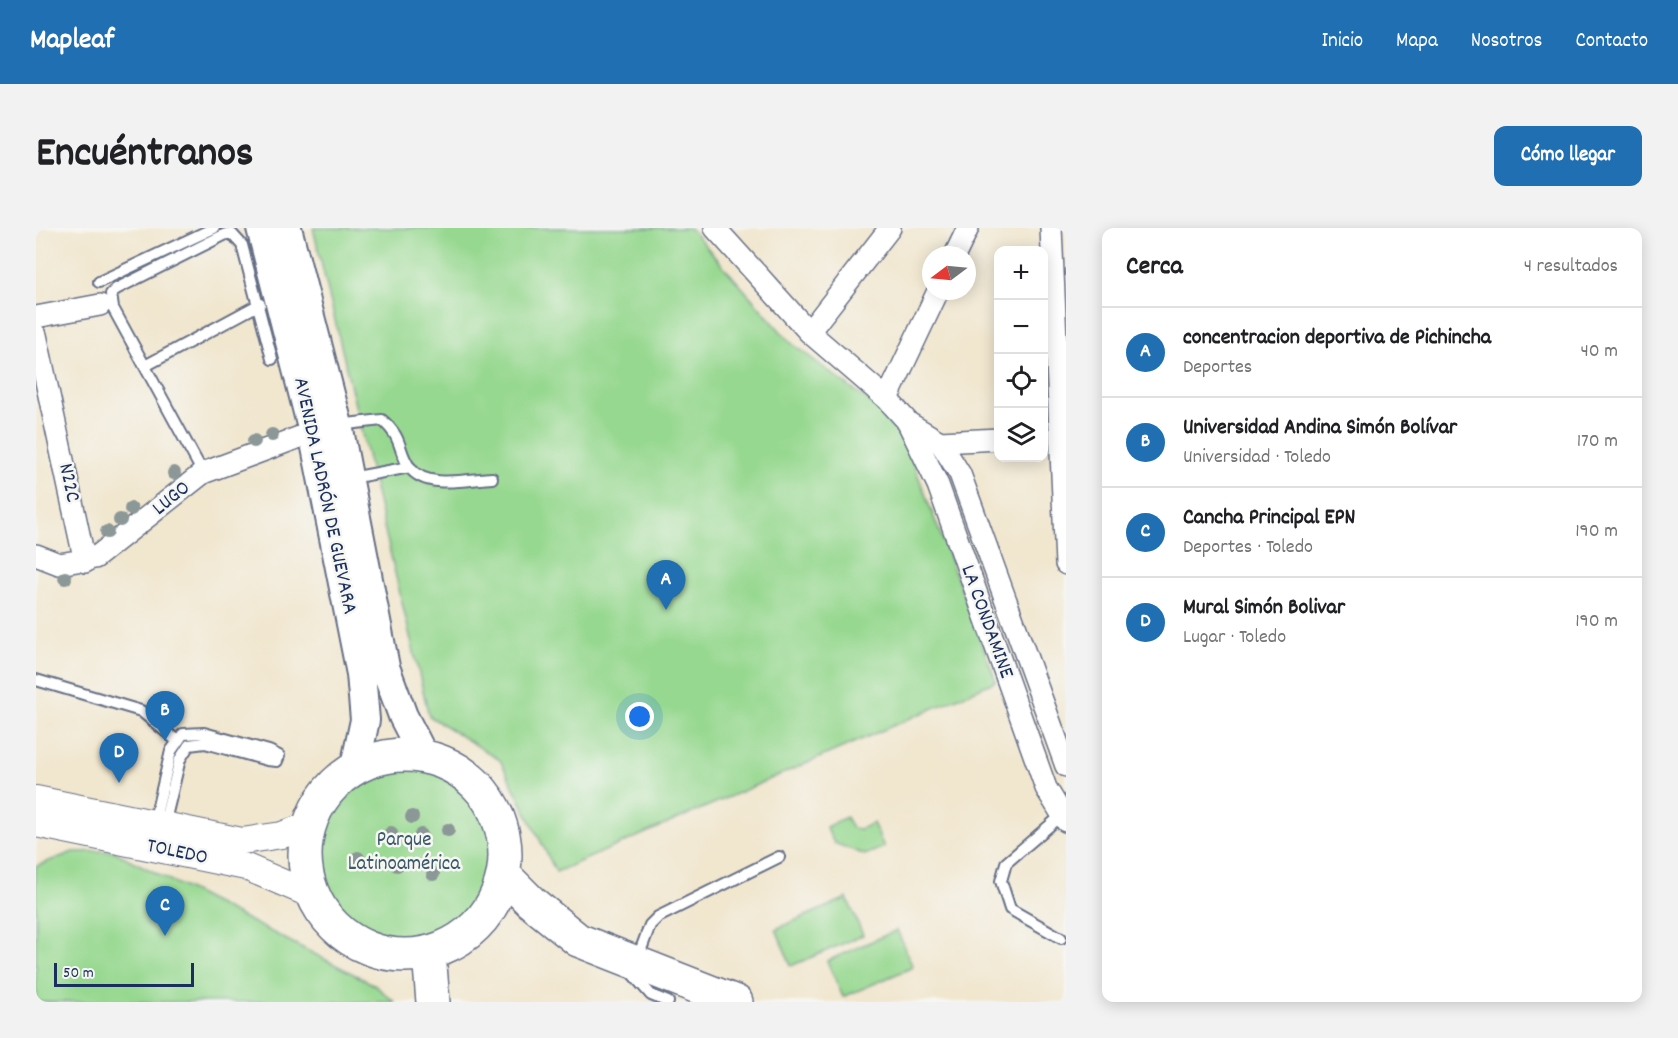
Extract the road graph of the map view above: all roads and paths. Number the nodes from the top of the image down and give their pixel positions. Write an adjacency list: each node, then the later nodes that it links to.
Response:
1 (214, 228): 9 (lane)
2 (261, 228): 20 (main road, AVENIDA LADRÓN DE GUEVARA)
3 (286, 228): 20 (main road, AVENIDA LADRÓN DE GUEVARA)
4 (890, 228): 14 (street)
5 (968, 228): 8 (street)
6 (1051, 228): 21 (street)
7 (719, 230): 14 (street, LA CONDAMINE)
8 (960, 246)
9 (99, 282)
10 (934, 300): 18 (street)
11 (260, 304): 16 (lane); 17 (lane); 17 (lane)
12 (100, 305): 13 (street)
13 (36, 317)
14 (809, 332): 18 (street, LA CONDAMINE)
15 (36, 335): 29 (street, N22C)
16 (272, 360)
17 (145, 366): 25 (lane)
18 (887, 399): 19 (street, LA CONDAMINE)
19 (907, 421): 23 (street, LA CONDAMINE); 34 (street, LA CONDAMINE)
20 (326, 429): 24 (lane); 25 (street, LUGO); 27 (main road, AVENIDA LADRÓN DE GUEVARA); 36 (main road, AVENIDA LADRÓN DE GUEVARA)
21 (1056, 436): 30 (street)
22 (994, 439): 23 (street)
23 (940, 442): 35 (street, LA CONDAMINE)
24 (410, 467): 26 (lane); 27 (lane)
25 (203, 473): 29 (street, LUGO)
26 (492, 478)
27 (348, 479): 33 (main road, AVENIDA LADRÓN DE GUEVARA)
28 (36, 555): 29 (street, LUGO)
29 (85, 562)
30 (1066, 564)
31 (36, 680): 32 (lane)
32 (176, 740): 40 (lane); 40 (lane)
33 (423, 755): 36 (main road); 43 (main road)
34 (1034, 755): 35 (street); 38 (street, LA CONDAMINE)
35 (1064, 757)
36 (355, 767): 41 (main road)
37 (36, 799): 40 (street, TOLEDO)
38 (1064, 818): 45 (lane)
39 (36, 824): 44 (street, TOLEDO)
40 (159, 824): 41 (street, TOLEDO)
41 (309, 825): 44 (main road)
42 (779, 857): 47 (lane)
43 (504, 875): 46 (main road); 47 (main road)
44 (314, 896): 46 (main road)
45 (1061, 938)
46 (429, 953): 48 (main road)
47 (628, 961): 49 (lane); 50 (main road)
48 (433, 1002)
49 (668, 1002)
50 (736, 1002)

